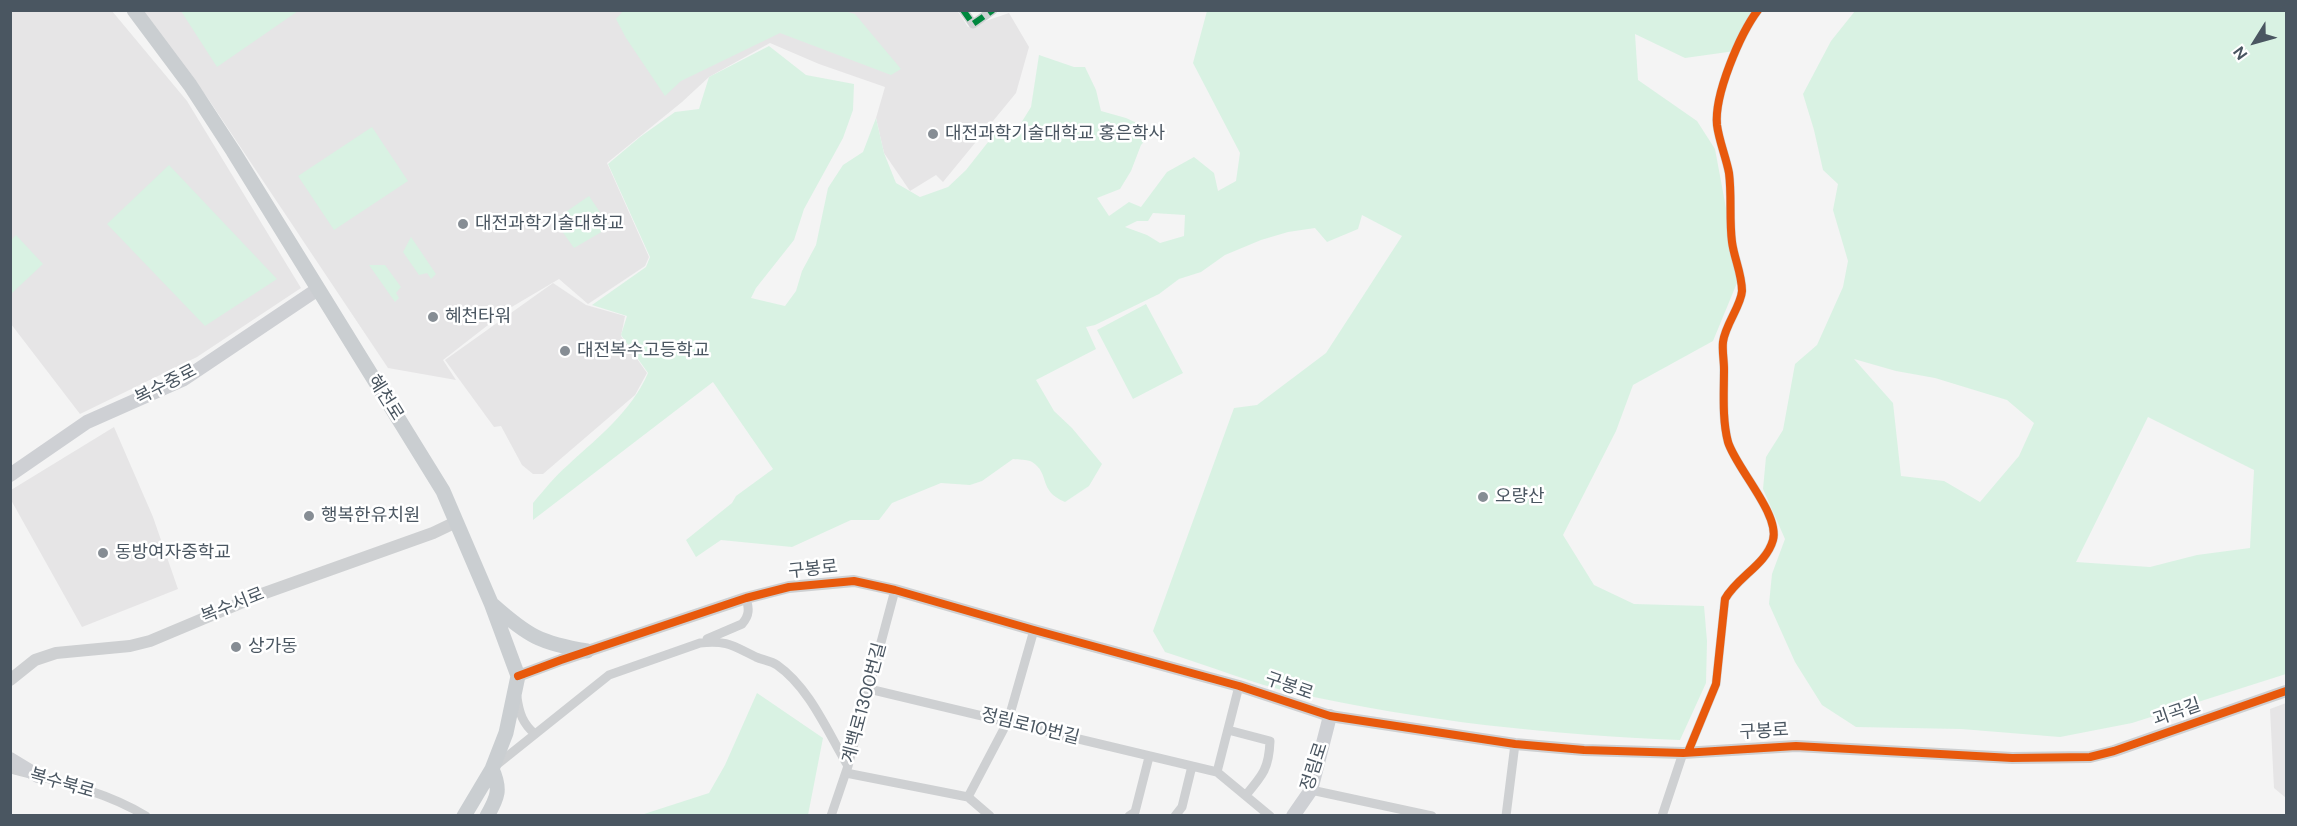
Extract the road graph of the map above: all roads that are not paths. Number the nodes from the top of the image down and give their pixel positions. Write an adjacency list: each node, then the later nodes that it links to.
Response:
1 (134, 10): 5 (main road, 혜천로)
2 (963, 10): 3 (street)
3 (993, 10)
4 (1758, 10): 24 (street)
5 (318, 289): 6 (main road, 복수중로); 7 (main road, 혜천로)
6 (10, 475)
7 (456, 522): 10 (main road, 혜천로); 14 (street, 복수서로)
8 (895, 590): 9 (street, 구봉로); 11 (street, 구봉로); 17 (street, 계백로1300번길)
9 (746, 598): 12 (street); 13 (street, 구봉로)
10 (491, 603): 13 (main road); 15 (main road, 혜천로)
11 (1034, 630): 16 (street, 구봉로); 20 (street)
12 (700, 643): 22 (street); 31 (street)
13 (587, 651): 15 (street, 구봉로)
14 (10, 680)
15 (517, 682): 22 (street); 30 (main road)
16 (1239, 686): 19 (street, 구봉로); 21 (street, 구봉로)
17 (869, 689): 20 (street, 정림로10번길); 31 (street, 계백로1300번길)
18 (2286, 691): 26 (street, 괴곡길)
19 (1330, 716): 23 (street, 구봉로); 34 (main road, 정림로)
20 (1008, 721): 25 (street, 정림로10번길); 36 (street)
21 (1228, 730): 32 (street, 구봉로); 35 (street)
22 (535, 734): 30 (street)
23 (1515, 744): 24 (street, 구봉로); 47 (street)
24 (1685, 752): 26 (street, 구봉로); 48 (street)
25 (1149, 757): 28 (street, 정림로10번길); 37 (street)
26 (2075, 758)
27 (10, 759): 33 (main road)
28 (1192, 766): 32 (street, 정림로10번길); 43 (street)
29 (10, 769): 33 (street, 복수북로)
30 (492, 769): 39 (main road); 40 (main road)
31 (847, 770): 36 (street); 41 (street, 계백로1300번길)
32 (1217, 772): 35 (street, 정림로10번길)
33 (38, 776): 38 (street, 복수북로)
34 (1311, 790): 45 (main road, 정림로); 46 (street)
35 (1246, 795): 44 (street, 정림로10번길)
36 (968, 797): 42 (street)
37 (1134, 814)
38 (146, 816)
39 (464, 816)
40 (487, 816)
41 (831, 816)
42 (990, 816)
43 (1175, 816)
44 (1270, 816)
45 (1293, 816)
46 (1432, 816)
47 (1506, 816)
48 (1662, 816)

